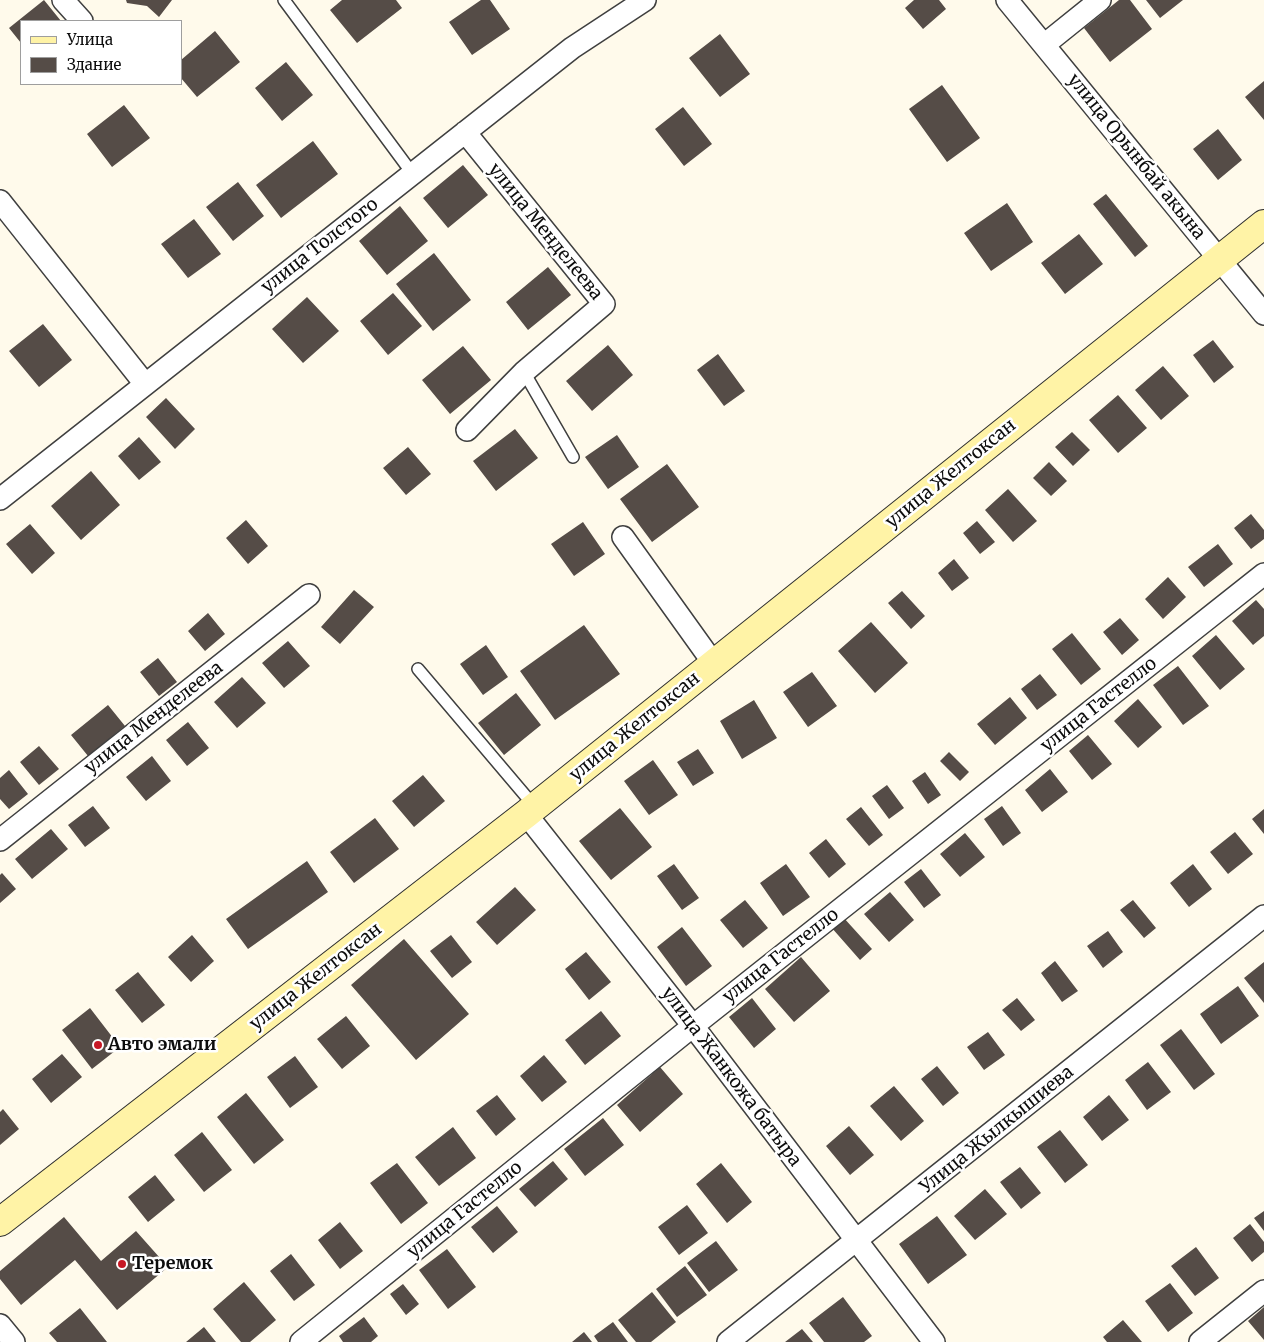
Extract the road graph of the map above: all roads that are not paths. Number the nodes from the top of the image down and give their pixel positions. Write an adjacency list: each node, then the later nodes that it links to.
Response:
1 (63, 0): 6 (street)
2 (285, 0): 9 (lane)
3 (645, 0): 8 (street, улица Толстого)
4 (1007, 0): 7 (street, улица Орынбай акына)
5 (1100, 0): 7 (street)
6 (81, 20)
7 (1044, 45): 12 (street, улица Орынбай акына)
8 (465, 132): 9 (street, улица Толстого); 14 (street, улица Менделеева)
9 (412, 173): 15 (street, улица Толстого)
10 (0, 201): 15 (street)
11 (1264, 224): 12 (main road, улица Желтоксан)
12 (1220, 260): 13 (street, улица Орынбай акына); 22 (main road, улица Желтоксан)
13 (1264, 314)
14 (524, 372): 16 (street, улица Менделеева); 17 (lane)
15 (145, 384): 18 (street, улица Толстого)
16 (467, 430)
17 (573, 457)
18 (0, 499)
19 (623, 537): 22 (street)
20 (1264, 574): 27 (street, улица Гастелло)
21 (309, 595): 25 (street, улица Менделеева)
22 (714, 664): 24 (main road, улица Желтоксан)
23 (418, 669): 24 (lane)
24 (530, 810): 27 (street, улица Жанкожа батыра); 28 (main road, улица Желтоксан)
25 (0, 840)
26 (1264, 916): 29 (street, Улица Жылкышиева)
27 (693, 1026): 29 (street, улица Жанкожа батыра); 33 (street, улица Гастелло)
28 (0, 1222)
29 (856, 1242): 34 (street, Улица Жылкышиева); 35 (street, улица Жанкожа батыра)
30 (1264, 1292): 36 (street)
31 (0, 1324): 32 (street)
32 (14, 1342)
33 (302, 1342)
34 (728, 1342)
35 (934, 1342)
36 (1200, 1342)

